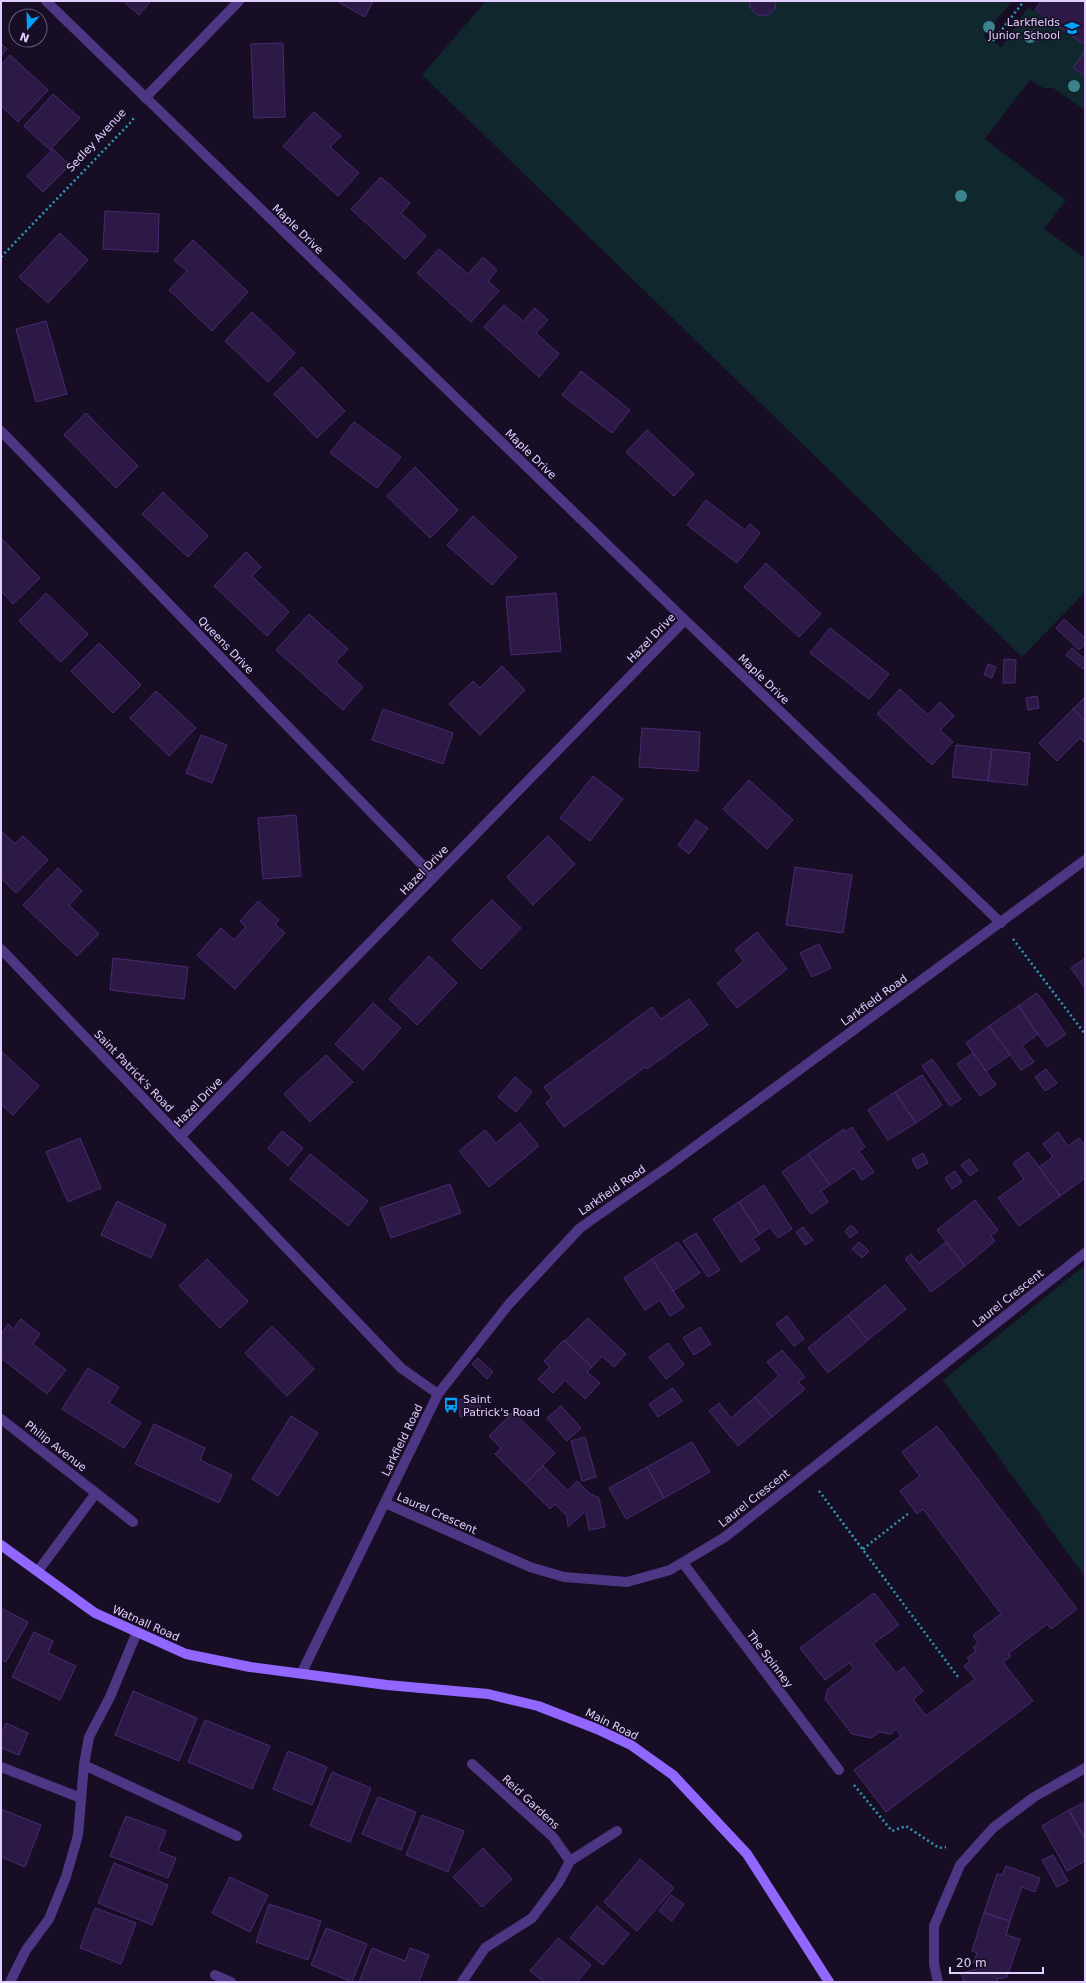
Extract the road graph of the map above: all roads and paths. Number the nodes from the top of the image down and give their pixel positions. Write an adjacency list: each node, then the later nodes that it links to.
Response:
1 (46, 1): 5 (street, Maple Drive)
2 (239, 1): 5 (street)
3 (1024, 1): 4 (path)
4 (994, 41)
5 (146, 98): 6 (path, Sedley Avenue); 8 (street, Maple Drive)
6 (1, 257)
7 (1, 431): 10 (street, Queens Drive)
8 (685, 620): 10 (street, Hazel Drive); 11 (street, Maple Drive)
9 (1085, 860): 11 (street, Larkfield Road)
10 (434, 877): 14 (street, Hazel Drive)
11 (1001, 922): 13 (path); 16 (street, Larkfield Road)
12 (1, 949): 14 (street, Saint Patrick's Road)
13 (1085, 1034)
14 (180, 1137): 16 (street, Saint Patrick's Road)
15 (1085, 1253): 18 (street, Laurel Crescent)
16 (438, 1394): 20 (street, Larkfield Road)
17 (1, 1419): 19 (street, Philip Avenue)
18 (805, 1473): 24 (path); 25 (street, Laurel Crescent)
19 (96, 1493): 22 (street, Philip Avenue); 26 (street)
20 (385, 1503): 25 (street, Laurel Crescent); 28 (street, Larkfield Road)
21 (909, 1513): 24 (path)
22 (133, 1522)
23 (1, 1546): 26 (main road, Watnall Road)
24 (863, 1549): 29 (path)
25 (683, 1563): 34 (street, The Spinney)
26 (38, 1571): 27 (main road, Watnall Road)
27 (137, 1632): 28 (main road, Watnall Road); 31 (street)
28 (302, 1672): 44 (main road, Main Road)
29 (958, 1677)
30 (472, 1764): 39 (street, Reid Gardens)
31 (84, 1765): 35 (street); 37 (street)
32 (1, 1767): 35 (street)
33 (1085, 1768): 38 (street)
34 (839, 1770): 38 (path)
35 (81, 1798): 41 (street)
36 (617, 1831): 39 (street)
37 (237, 1836)
38 (977, 1846): 45 (street)
39 (570, 1861): 43 (street)
40 (215, 1974): 42 (street)
41 (10, 1982)
42 (231, 1982)
43 (462, 1982)
44 (829, 1982)
45 (938, 1982)

